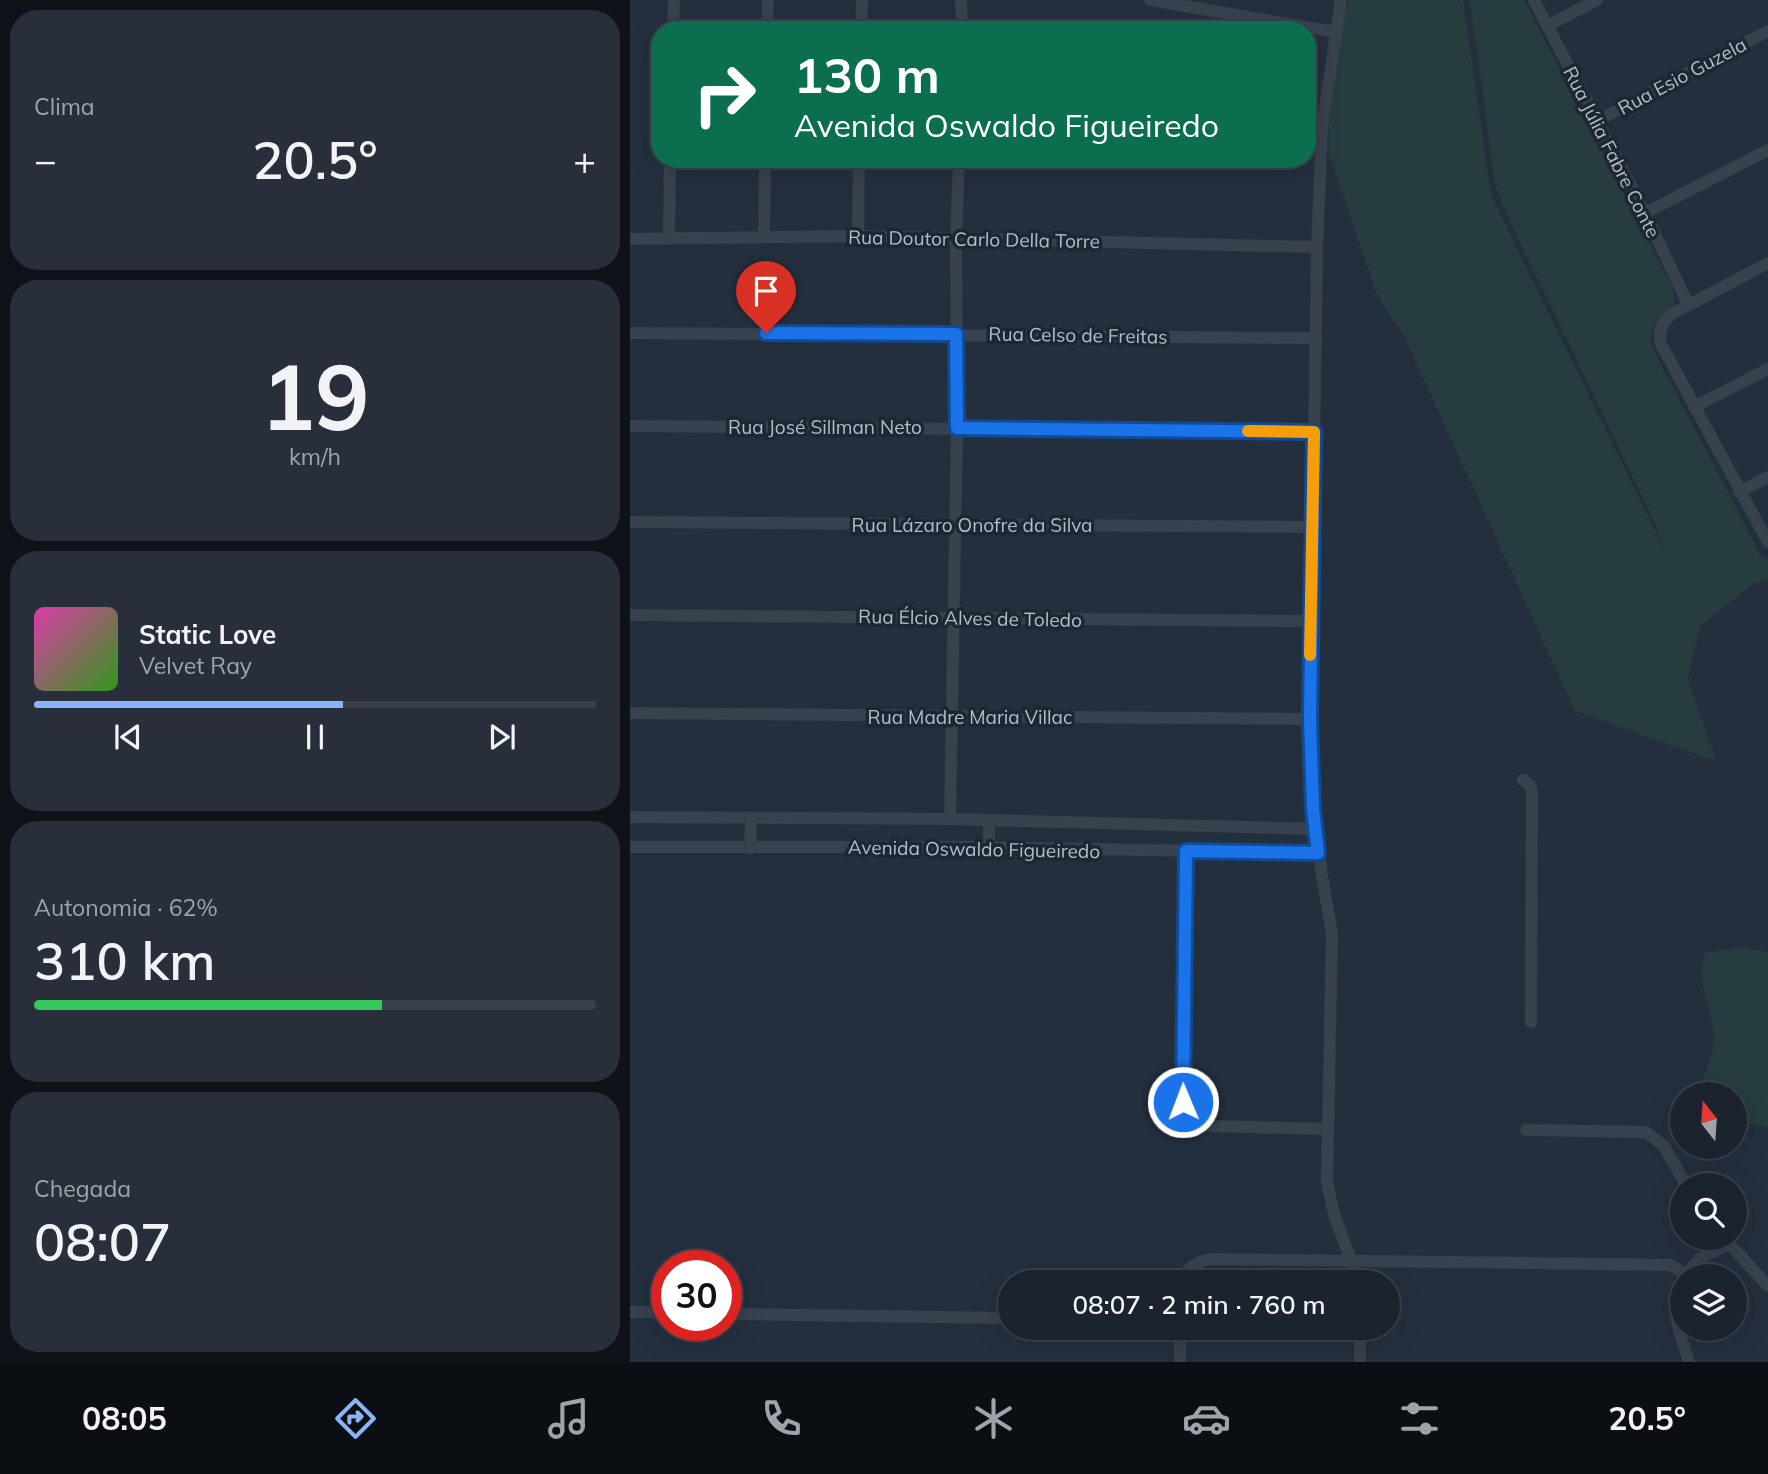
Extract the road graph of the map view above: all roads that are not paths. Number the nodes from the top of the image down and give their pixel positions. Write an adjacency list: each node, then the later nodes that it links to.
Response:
1 (674, 0): 9 (street)
2 (768, 0): 10 (street)
3 (862, 0): 11 (street)
4 (961, 0): 12 (street)
5 (1150, 0): 13 (street)
6 (1341, 0): 17 (street)
7 (1534, 0): 14 (street, Rua Júlia Fabre Conte)
8 (1597, 0): 14 (street)
9 (673, 21)
10 (767, 21)
11 (861, 21)
12 (961, 21)
13 (1271, 21)
14 (1547, 26): 18 (street, Rua Júlia Fabre Conte)
15 (1316, 29): 17 (street)
16 (1768, 31): 18 (street, Rua Esio Guzela)
17 (1335, 32): 20 (street)
18 (1597, 121): 26 (street, Rua Júlia Fabre Conte)
19 (1316, 127): 20 (street)
20 (1322, 128): 32 (street)
21 (1768, 150): 26 (street)
22 (670, 168): 29 (street)
23 (765, 168): 27 (street)
24 (859, 168): 28 (street)
25 (959, 168): 31 (street)
26 (1644, 213): 34 (street, Rua Júlia Fabre Conte)
27 (764, 236): 28 (street, Rua Doutor Carlo Della Torre); 29 (street, Rua Doutor Carlo Della Torre)
28 (858, 236): 31 (street, Rua Doutor Carlo Della Torre)
29 (669, 237): 30 (street, Rua Doutor Carlo Della Torre)
30 (630, 239)
31 (956, 239): 32 (street, Rua Doutor Carlo Della Torre); 36 (street)
32 (1317, 247): 37 (street)
33 (1768, 263): 34 (street)
34 (1688, 304): 39 (street)
35 (630, 333): 36 (street, Rua Celso de Freitas)
36 (956, 334): 37 (street, Rua Celso de Freitas); 41 (street)
37 (1316, 338): 42 (street)
38 (1768, 369): 39 (street)
39 (1694, 407): 44 (street)
40 (630, 426): 41 (street, Rua José Sillman Neto)
41 (957, 428): 42 (street, Rua José Sillman Neto); 46 (street)
42 (1314, 432): 47 (street)
43 (1768, 477): 44 (street)
44 (1739, 492): 48 (street)
45 (630, 522): 46 (street, Rua Lázaro Onofre da Silva)
46 (954, 525): 47 (street, Rua Lázaro Onofre da Silva); 50 (street)
47 (1314, 527): 51 (street)
48 (1768, 542)
49 (630, 615): 50 (street, Rua Élcio Alves de Toledo)
50 (953, 618): 51 (street, Rua Élcio Alves de Toledo); 53 (street)
51 (1311, 621): 54 (street)
52 (630, 713): 53 (street, Rua Madre Maria Villac)
53 (952, 718): 54 (street, Rua Madre Maria Villac); 58 (street)
54 (1310, 719): 61 (street)
55 (1523, 780): 68 (street)
56 (630, 817): 57 (street, Avenida Oswaldo Figueiredo)
57 (751, 819): 58 (street, Avenida Oswaldo Figueiredo); 63 (street)
58 (950, 819): 59 (street, Avenida Oswaldo Figueiredo)
59 (989, 821): 60 (street, Avenida Oswaldo Figueiredo); 64 (street)
60 (1140, 825): 61 (street, Avenida Oswaldo Figueiredo); 65 (street)
61 (1317, 829): 67 (street)
62 (630, 847): 63 (street, Avenida Oswaldo Figueiredo)
63 (750, 848): 64 (street, Avenida Oswaldo Figueiredo)
64 (989, 848): 65 (street, Avenida Oswaldo Figueiredo)
65 (1140, 851): 66 (street, Avenida Oswaldo Figueiredo)
66 (1186, 851): 67 (street, Avenida Oswaldo Figueiredo); 69 (street)
67 (1318, 853): 69 (street)
68 (1531, 1022)
69 (1327, 1129): 74 (street)
70 (1526, 1130): 71 (street)
71 (1679, 1173)
72 (1712, 1250): 75 (street)
73 (1735, 1250): 79 (street)
74 (1352, 1261): 76 (street); 77 (street); 78 (street)
75 (1697, 1264)
76 (1670, 1265)
77 (1188, 1270)
78 (1355, 1270)
79 (1768, 1286)
80 (630, 1312): 81 (street)
81 (651, 1312)
82 (742, 1314): 83 (street)
83 (998, 1318)
84 (1180, 1340): 87 (street)
85 (1360, 1340): 88 (street)
86 (1681, 1341): 89 (street)
87 (1180, 1362)
88 (1360, 1362)
89 (1689, 1362)

